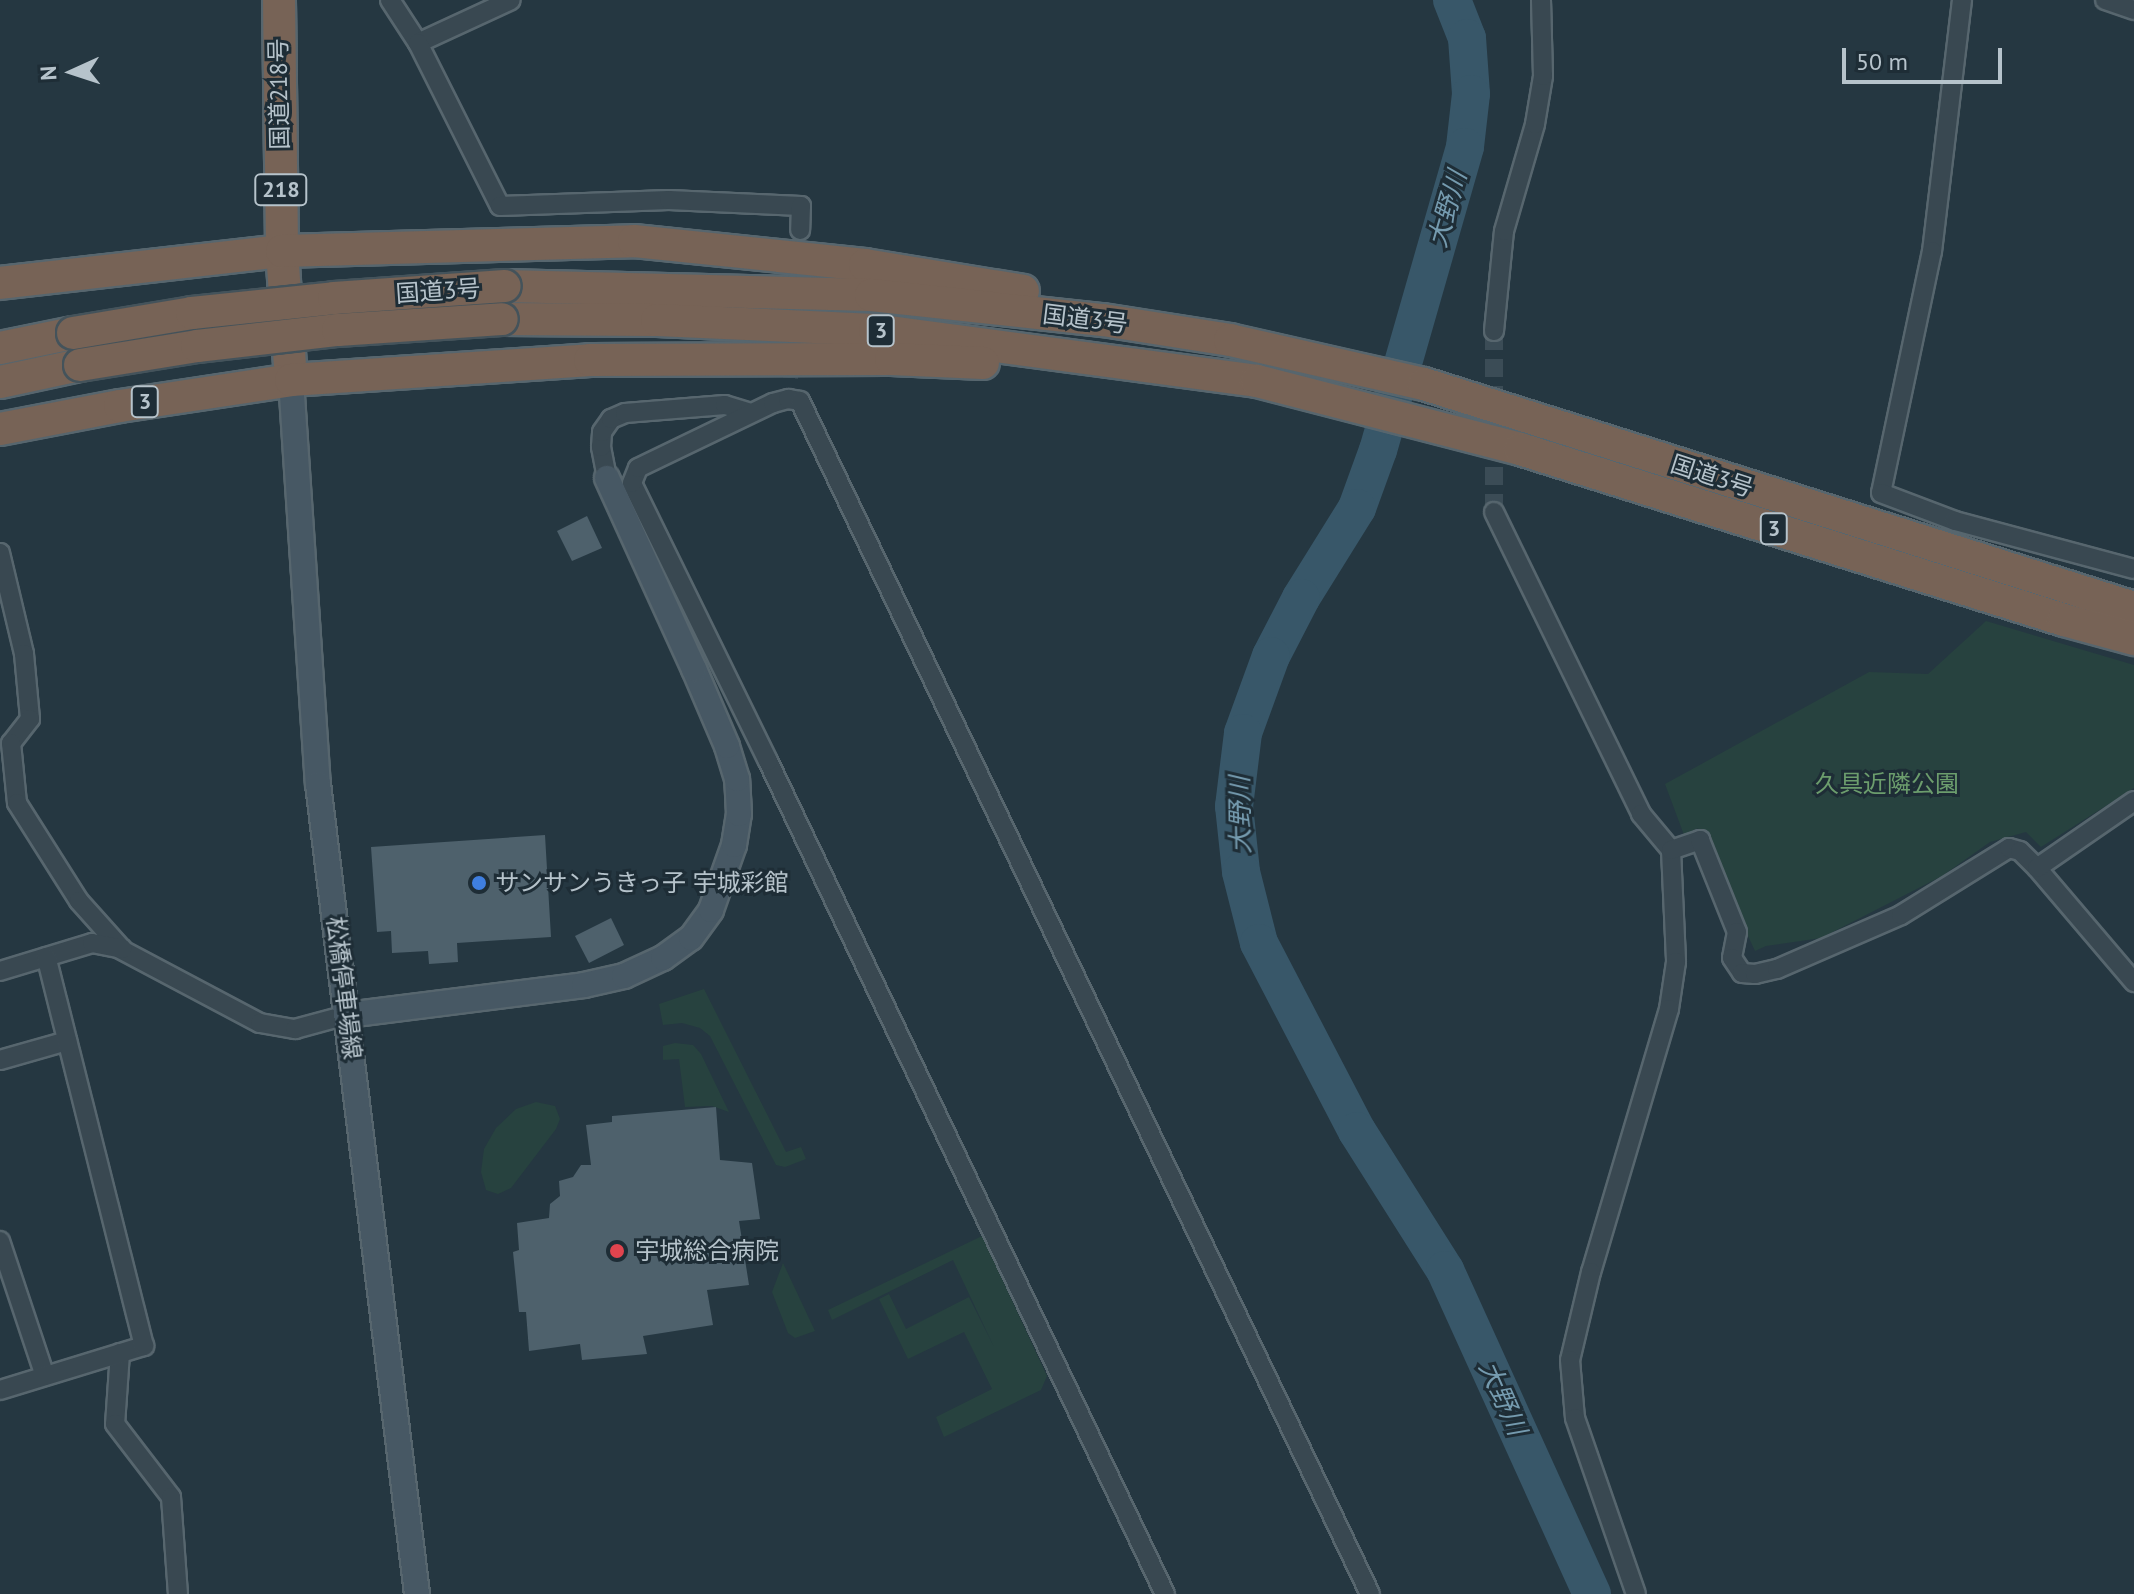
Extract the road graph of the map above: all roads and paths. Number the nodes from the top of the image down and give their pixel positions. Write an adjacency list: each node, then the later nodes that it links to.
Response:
1 (279, 0): 10 (highway, 国道218号 / 218)
2 (390, 0): 8 (street)
3 (511, 0): 8 (street)
4 (1541, 0): 12 (street)
5 (1962, 0): 25 (street)
6 (2105, 0): 7 (street)
7 (2134, 10)
8 (418, 43): 9 (street)
9 (800, 230)
10 (282, 251): 11 (highway); 13 (highway); 16 (highway, 国道218号 / 218)
11 (0, 283)
12 (1494, 331)
13 (1243, 344): 14 (highway, 国道3号 / 3, bridge); 26 (highway, 国道3号 / 3)
14 (0, 348)
15 (789, 378): 19 (street)
16 (291, 380): 18 (highway); 21 (highway, 3); 36 (main road, 松橋停車場線)
17 (0, 382): 18 (highway, 国道3号 / 3, bridge)
18 (1255, 387): 27 (highway, 国道3号 / 3)
19 (788, 399): 20 (street); 46 (street)
20 (748, 412): 22 (street); 45 (street)
21 (0, 429)
22 (607, 478): 36 (main road)
23 (1494, 512): 30 (street)
24 (0, 553): 28 (street)
25 (2134, 569)
26 (2134, 608)
27 (2134, 639)
28 (5, 743): 32 (street)
29 (2134, 801): 31 (street)
30 (1671, 850): 31 (street); 47 (street)
31 (2037, 868): 35 (street)
32 (120, 949): 33 (street); 36 (street)
33 (46, 957): 34 (street); 37 (street)
34 (0, 971)
35 (2134, 982)
36 (347, 1015): 44 (main road, 松橋停車場線)
37 (67, 1041): 38 (street); 40 (street)
38 (0, 1060)
39 (0, 1241): 41 (street)
40 (120, 1353): 41 (street); 43 (street)
41 (45, 1376): 42 (street)
42 (0, 1390)
43 (178, 1594)
44 (417, 1594)
45 (1165, 1594)
46 (1370, 1594)
47 (1636, 1594)

